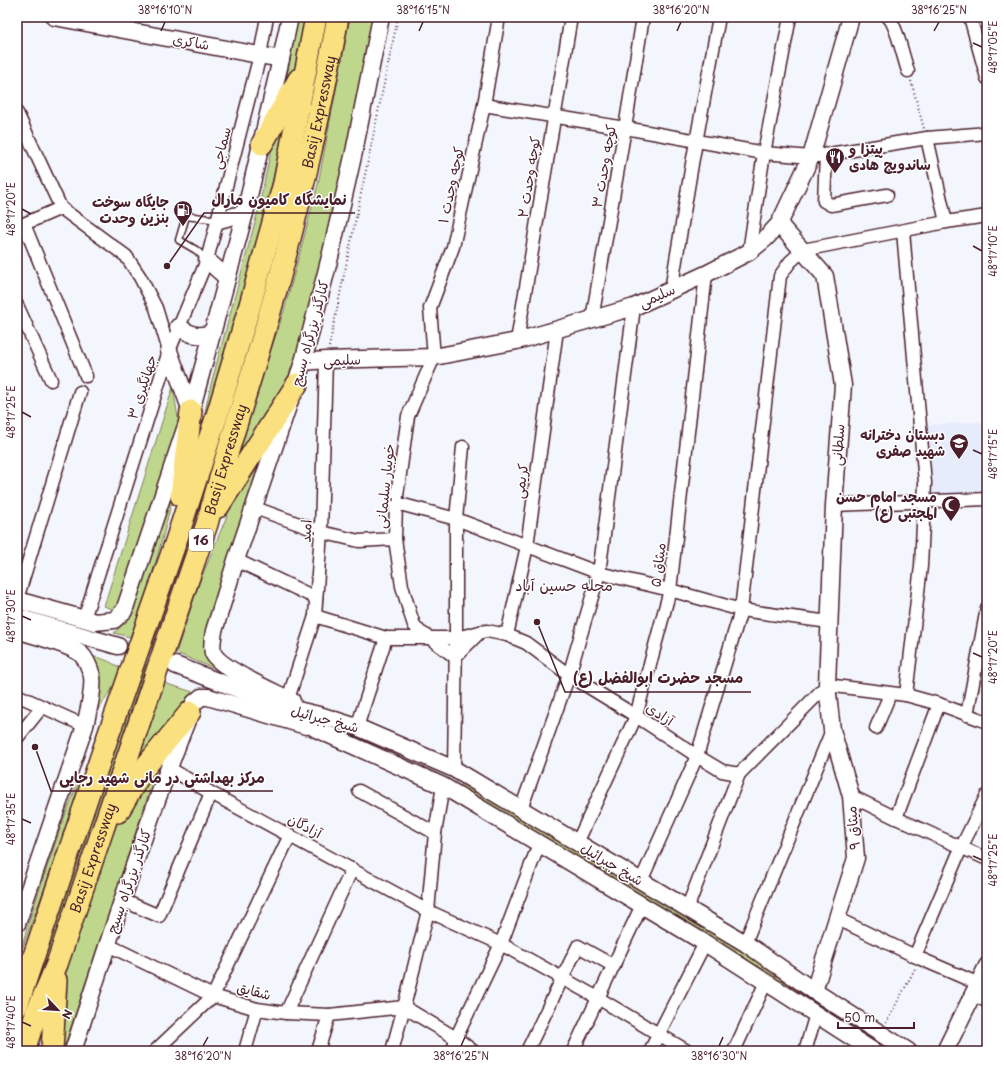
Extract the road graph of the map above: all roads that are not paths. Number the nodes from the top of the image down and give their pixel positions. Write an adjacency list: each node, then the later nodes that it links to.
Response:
1 (54, 17): 15 (street, شاکری)
2 (267, 17): 15 (street, سماجی)
3 (290, 17): 16 (street)
4 (316, 17): 17 (highway, Basij Expressway / 16)
5 (338, 17): 69 (highway, Basij Expressway / 16)
6 (381, 17): 56 (street, کنارگذر بزرگراه بسیج)
7 (499, 17): 20 (street, کوچه وحدت ۱)
8 (571, 17): 22 (street, کوچه وحدت ۲)
9 (642, 17): 23 (street, کوچه وحدت ۳)
10 (719, 17): 26 (street)
11 (790, 17): 28 (street)
12 (851, 17): 29 (street, سلیمی)
13 (888, 17): 18 (street)
14 (970, 17): 19 (street)
15 (260, 55): 16 (street, شاکری); 34 (street, سماجی)
16 (282, 58): 27 (street)
17 (308, 64): 27 (highway); 72 (highway, Basij Expressway / 16)
18 (908, 71)
19 (986, 73)
20 (484, 105): 22 (street); 54 (street, کوچه وحدت ۱)
21 (17, 113): 31 (street, جهانگیری ۳)
22 (554, 117): 23 (street); 52 (street, کوچه وحدت ۲)
23 (625, 128): 26 (street); 48 (street, کوچه وحدت ۳)
24 (987, 133): 25 (street)
25 (927, 138): 29 (street); 35 (street)
26 (697, 142): 28 (street); 45 (street)
27 (262, 144): 32 (street)
28 (764, 153): 29 (street); 41 (street)
29 (818, 156): 30 (street); 37 (street, سلیمی)
30 (887, 195)
31 (61, 208): 38 (street); 53 (street, جهانگیری ۳)
32 (245, 214): 34 (street); 44 (street)
33 (987, 216): 35 (street); 36 (street)
34 (219, 220): 42 (street, سماجی); 42 (lane)
35 (946, 222): 39 (street)
36 (987, 223)
37 (779, 224): 40 (street, سلطانی); 41 (street, سلیمی)
38 (20, 226): 57 (street)
39 (903, 231): 40 (street); 64 (street)
40 (803, 250): 66 (street, سلطانی); 80 (street)
41 (748, 252): 43 (street, سلیمی)
42 (207, 260): 44 (street); 49 (street, سماجی)
43 (706, 274): 45 (street, سلیمی); 76 (street, میثاق ۵)
44 (227, 278): 51 (street)
45 (672, 290): 47 (street, سلیمی)
46 (17, 305): 58 (street)
47 (634, 307): 48 (street, سلیمی); 75 (street)
48 (592, 319): 50 (street, سلیمی)
49 (178, 327): 51 (street); 53 (street, سماجی)
50 (557, 330): 52 (street, سلیمی); 73 (street, کریمی)
51 (212, 332): 61 (street)
52 (517, 341): 54 (street, سلیمی)
53 (169, 351): 61 (street); 83 (street, جهانگیری ۳)
54 (434, 357): 55 (street, سلیمی); 65 (street, خوبیار سلیمانی)
55 (326, 360): 56 (street, سلیمی); 70 (street, امید)
56 (303, 362): 59 (street, کنارگذر بزرگراه بسیج)
57 (86, 376)
58 (51, 380)
59 (297, 384): 67 (street, کنارگذر بزرگراه بسیج); 69 (highway)
60 (80, 392): 78 (street)
61 (191, 411): 72 (highway); 83 (street)
62 (463, 447): 68 (street)
63 (987, 499): 64 (street)
64 (925, 502): 66 (street); 98 (street)
65 (396, 503): 68 (street); 71 (street, خوبیار سلیمانی)
66 (834, 505): 84 (street, سلطانی)
67 (255, 508): 70 (street); 74 (street, کنارگذر بزرگراه بسیج)
68 (456, 519): 73 (street); 90 (street)
69 (207, 524): 128 (highway, Basij Expressway / 16)
70 (321, 532): 71 (street); 77 (street, امید)
71 (395, 539): 89 (street, خوبیار سلیمانی)
72 (176, 541): 111 (highway, Basij Expressway / 16)
73 (527, 546): 75 (street); 87 (street, کریمی)
74 (236, 560): 77 (street); 99 (street, کنارگذر بزرگراه بسیج)
75 (599, 573): 76 (street); 94 (street)
76 (670, 590): 80 (street); 104 (street, میثاق ۵)
77 (316, 598): 81 (street, امید)
78 (17, 600): 83 (street)
79 (987, 608): 103 (street)
80 (741, 610): 84 (street); 113 (street)
81 (314, 616): 88 (street, آزادی); 99 (street, امید)
82 (17, 617): 91 (street)
83 (84, 619)
84 (829, 622): 95 (street, سلطانی)
85 (17, 630): 107 (street)
86 (480, 632): 87 (street, آزادی); 90 (street, آزادی); 92 (street)
87 (507, 635): 94 (street, آزادی)
88 (386, 638): 89 (street, آزادی); 108 (street)
89 (430, 638): 90 (street, آزادی); 92 (street, خوبیار سلیمانی)
90 (456, 638): 92 (street)
91 (118, 646)
92 (455, 657): 115 (street)
93 (175, 665): 99 (street)
94 (569, 675): 104 (street, آزادی); 122 (street)
95 (827, 685): 96 (street); 110 (street, میثاق ۹); 116 (street)
96 (890, 694): 98 (street); 109 (street)
97 (17, 695): 101 (street)
98 (906, 695): 100 (street)
99 (286, 703): 105 (street, شیخ جبرائیل)
100 (939, 704): 103 (street); 123 (street)
101 (42, 708): 107 (street); 112 (street)
102 (190, 712): 105 (street, کنارگذر بزرگراه بسیج); 114 (street, کنارگذر بزرگراه بسیج); 128 (highway)
103 (967, 715): 106 (street)
104 (636, 716): 113 (street, آزادی); 126 (street, میثاق ۵)
105 (319, 722): 108 (street, شیخ جبرائیل); 117 (street, شیخ جبرائیل)
106 (987, 722)
107 (85, 726): 111 (street); 133 (street)
108 (357, 727): 115 (street, شیخ جبرائیل)
109 (876, 728)
110 (832, 730): 121 (street, میثاق ۹); 141 (street)
111 (108, 736): 152 (highway, Basij Expressway / 16)
112 (17, 738)
113 (697, 756): 116 (street, آزادی); 132 (street)
114 (169, 768): 119 (street, آزادگان); 134 (street, کنارگذر بزرگراه بسیج)
115 (454, 769): 122 (street, شیخ جبرائیل)
116 (739, 774): 136 (street)
117 (443, 786): 124 (street); 127 (street, شیخ جبرائیل)
118 (359, 791): 124 (street)
119 (211, 793): 125 (street, آزادگان); 134 (street)
120 (987, 795): 129 (street)
121 (851, 796): 123 (street); 138 (street, میثاق ۹)
122 (521, 809): 126 (street, شیخ جبرائیل)
123 (896, 818): 129 (street)
124 (435, 833): 137 (street)
125 (290, 835): 131 (street, آزادگان); 153 (street)
126 (577, 843): 132 (street, شیخ جبرائیل)
127 (539, 844): 135 (street, شیخ جبرائیل); 142 (street)
128 (96, 847): 145 (highway, Basij Expressway / 16)
129 (961, 848): 130 (street); 144 (street)
130 (987, 859)
131 (352, 869): 137 (street, آزادگان); 157 (street)
132 (641, 881): 136 (street, شیخ جبرائیل)
133 (21, 898): 139 (street)
134 (122, 900): 143 (street, کنارگذر بزرگراه بسیج)
135 (642, 906): 140 (street, شیخ جبرائیل); 146 (street)
136 (687, 909): 141 (street, شیخ جبرائیل)
137 (428, 911): 142 (street, آزادگان); 155 (street)
138 (838, 919): 144 (street); 150 (street, میثاق ۹)
139 (17, 924)
140 (705, 943): 149 (street, شیخ جبرائیل); 160 (street)
141 (744, 943): 150 (street, شیخ جبرائیل)
142 (501, 944): 148 (street, آزادگان); 161 (street)
143 (108, 945): 153 (street, شقایق); 164 (street, کنارگذر بزرگراه بسیج)
144 (918, 957): 151 (street)
145 (57, 964): 162 (highway, Basij Expressway / 16); 163 (highway)
146 (614, 966): 148 (street); 154 (street)
147 (987, 966): 151 (street)
148 (562, 979): 154 (street, آزادگان); 171 (street)
149 (766, 982): 158 (street, شیخ جبرائیل); 175 (street)
150 (814, 991): 178 (street, شیخ جبرائیل)
151 (980, 993): 179 (street)
152 (19, 996)
153 (214, 996): 156 (street, شقایق); 165 (street)
154 (598, 998): 160 (street, آزادگان); 172 (street)
155 (404, 1007): 159 (street, شقایق); 161 (street); 168 (street)
156 (258, 1009): 157 (street, شقایق); 166 (street)
157 (286, 1013): 159 (street, شقایق)
158 (816, 1014): 176 (street); 177 (street, شیخ جبرائیل)
159 (329, 1015): 167 (street)
160 (659, 1034): 173 (street); 174 (street, آزادگان)
161 (456, 1038): 169 (street); 170 (street)
162 (24, 1051)
163 (52, 1051)
164 (73, 1051)
165 (155, 1051)
166 (245, 1051)
167 (318, 1051)
168 (392, 1051)
169 (453, 1051)
170 (473, 1051)
171 (527, 1051)
172 (573, 1051)
173 (650, 1051)
174 (687, 1051)
175 (734, 1051)
176 (805, 1051)
177 (873, 1051)
178 (908, 1051)
179 (944, 1051)

